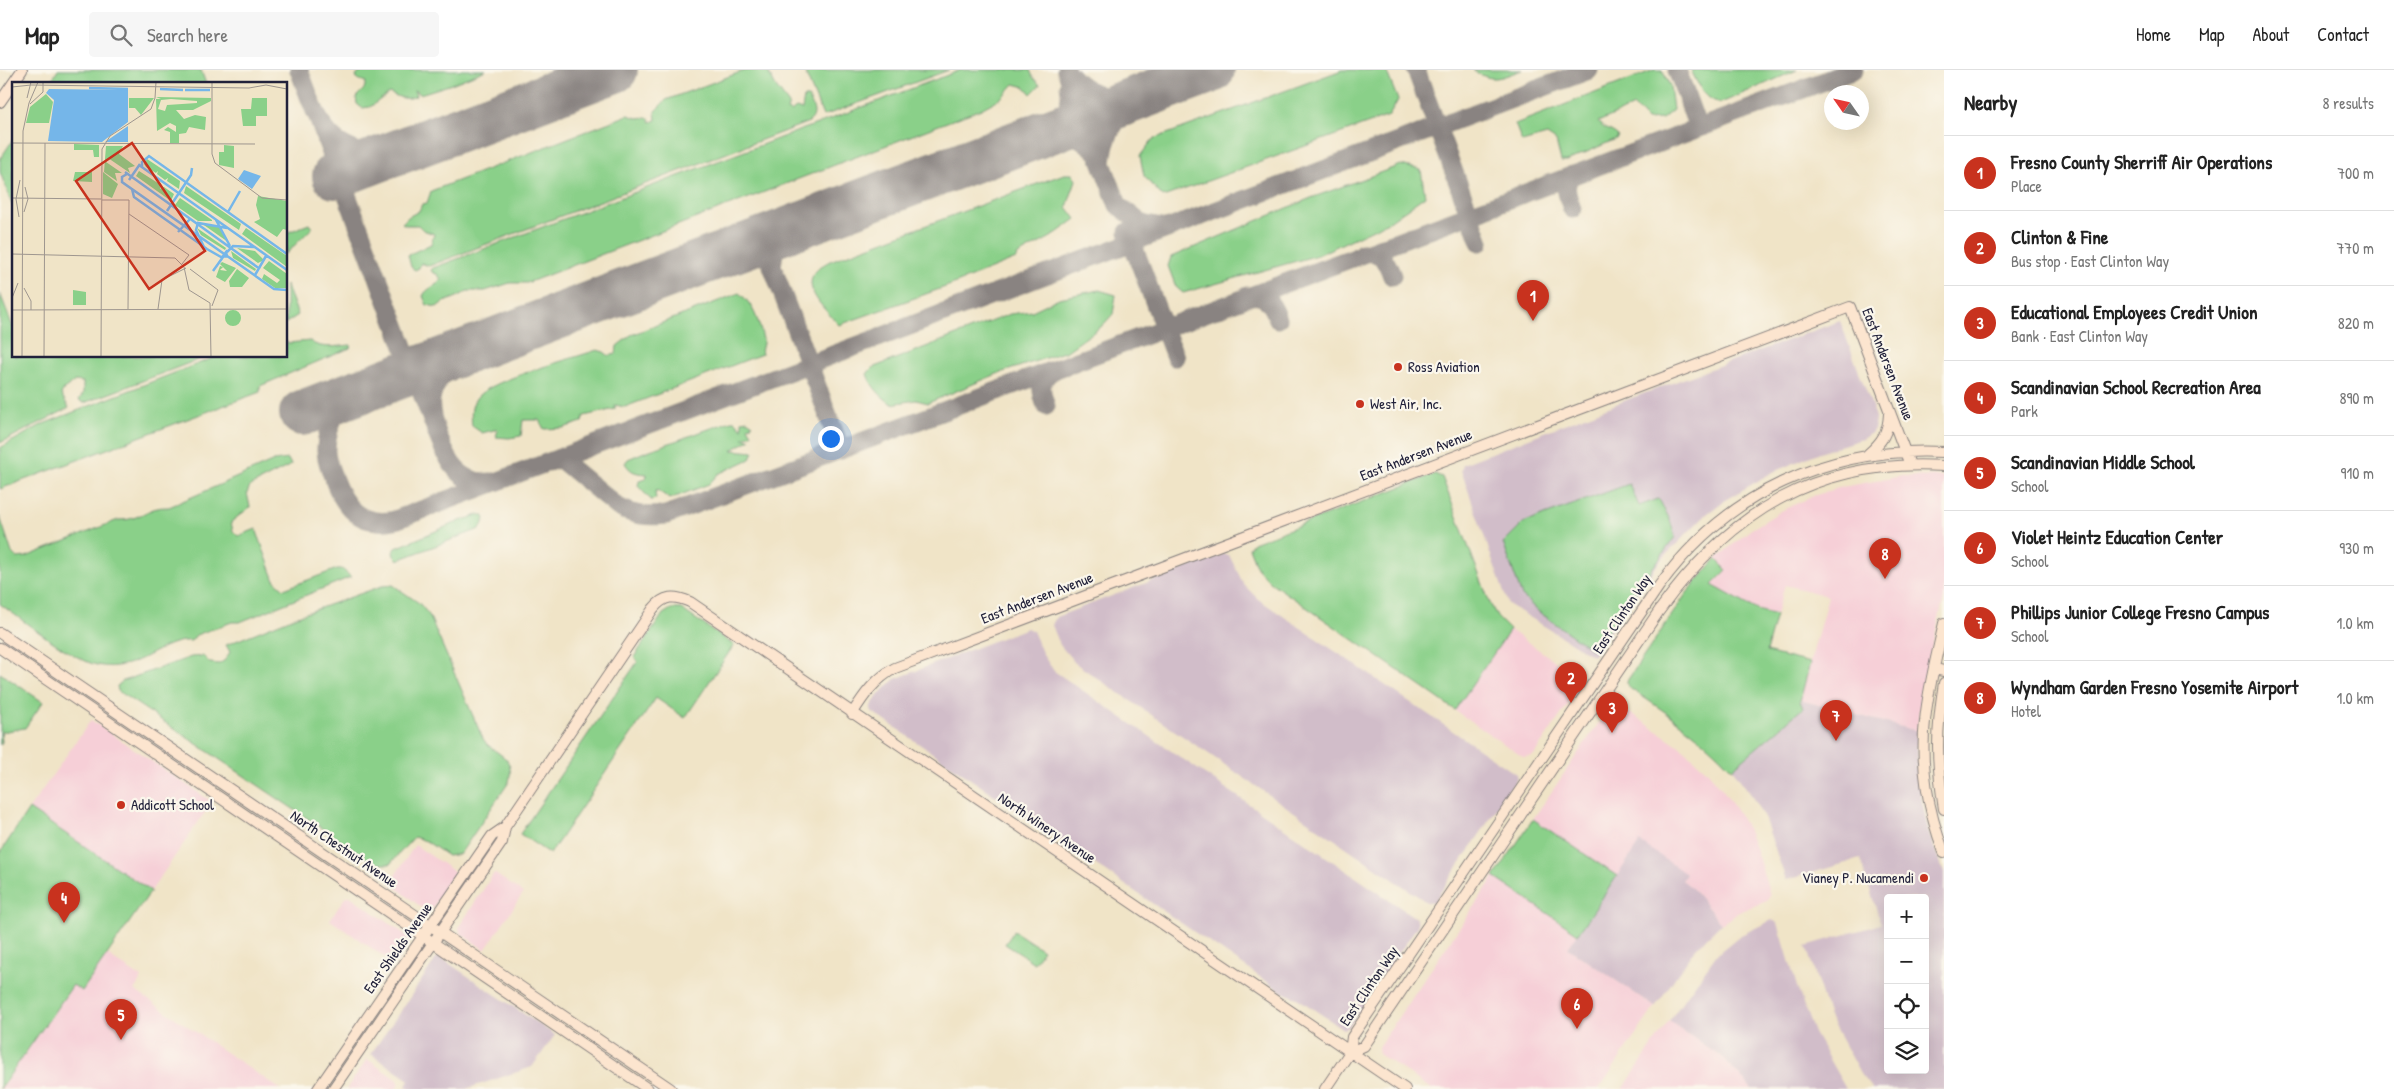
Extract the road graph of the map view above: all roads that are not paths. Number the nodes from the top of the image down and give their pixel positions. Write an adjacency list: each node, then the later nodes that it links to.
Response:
1 (22, 70): 2 (main road)
2 (14, 82)
3 (12, 85): 4 (main road)
4 (0, 102)
5 (1889, 410): 6 (main road, East Andersen Avenue); 8 (main road); 19 (main road, East Andersen Avenue)
6 (1904, 452): 7 (main road, East Clinton Way); 8 (main road, East Clinton Way); 9 (main road, East Andersen Avenue)
7 (1944, 452)
8 (1867, 455): 11 (main road, East Clinton Way)
9 (1910, 465): 10 (main road, East Clinton Way); 12 (main road, East Clinton Way)
10 (1944, 466)
11 (1764, 491): 12 (main road); 29 (main road, East Clinton Way)
12 (1712, 547): 29 (main road, East Clinton Way)
13 (672, 596): 19 (main road, North Winery Avenue); 21 (main road, East Shields Avenue)
14 (1944, 623): 17 (main road)
15 (0, 633): 23 (main road, North Chestnut Avenue)
16 (0, 648): 25 (main road, North Chestnut Avenue)
17 (1939, 670): 22 (main road)
18 (1944, 683): 20 (main road)
19 (852, 714): 29 (main road, North Winery Avenue)
20 (1944, 809)
21 (505, 827): 23 (main road, East Shields Avenue); 24 (main road, East Shields Avenue)
22 (1944, 852)
23 (431, 926): 24 (main road, North Chestnut Avenue); 25 (main road, East Shields Avenue)
24 (441, 933): 26 (main road, East Shields Avenue); 28 (main road, North Chestnut Avenue)
25 (424, 936): 26 (main road, North Chestnut Avenue); 30 (main road, East Shields Avenue)
26 (434, 943): 27 (main road, North Chestnut Avenue); 31 (main road, East Shields Avenue)
27 (522, 1004): 28 (main road); 32 (main road, North Chestnut Avenue)
28 (582, 1029): 33 (main road, North Chestnut Avenue)
29 (1350, 1052): 34 (main road); 35 (main road, North Winery Avenue)
30 (318, 1089)
31 (333, 1089)
32 (648, 1089)
33 (671, 1089)
34 (1326, 1089)
35 (1405, 1089)

